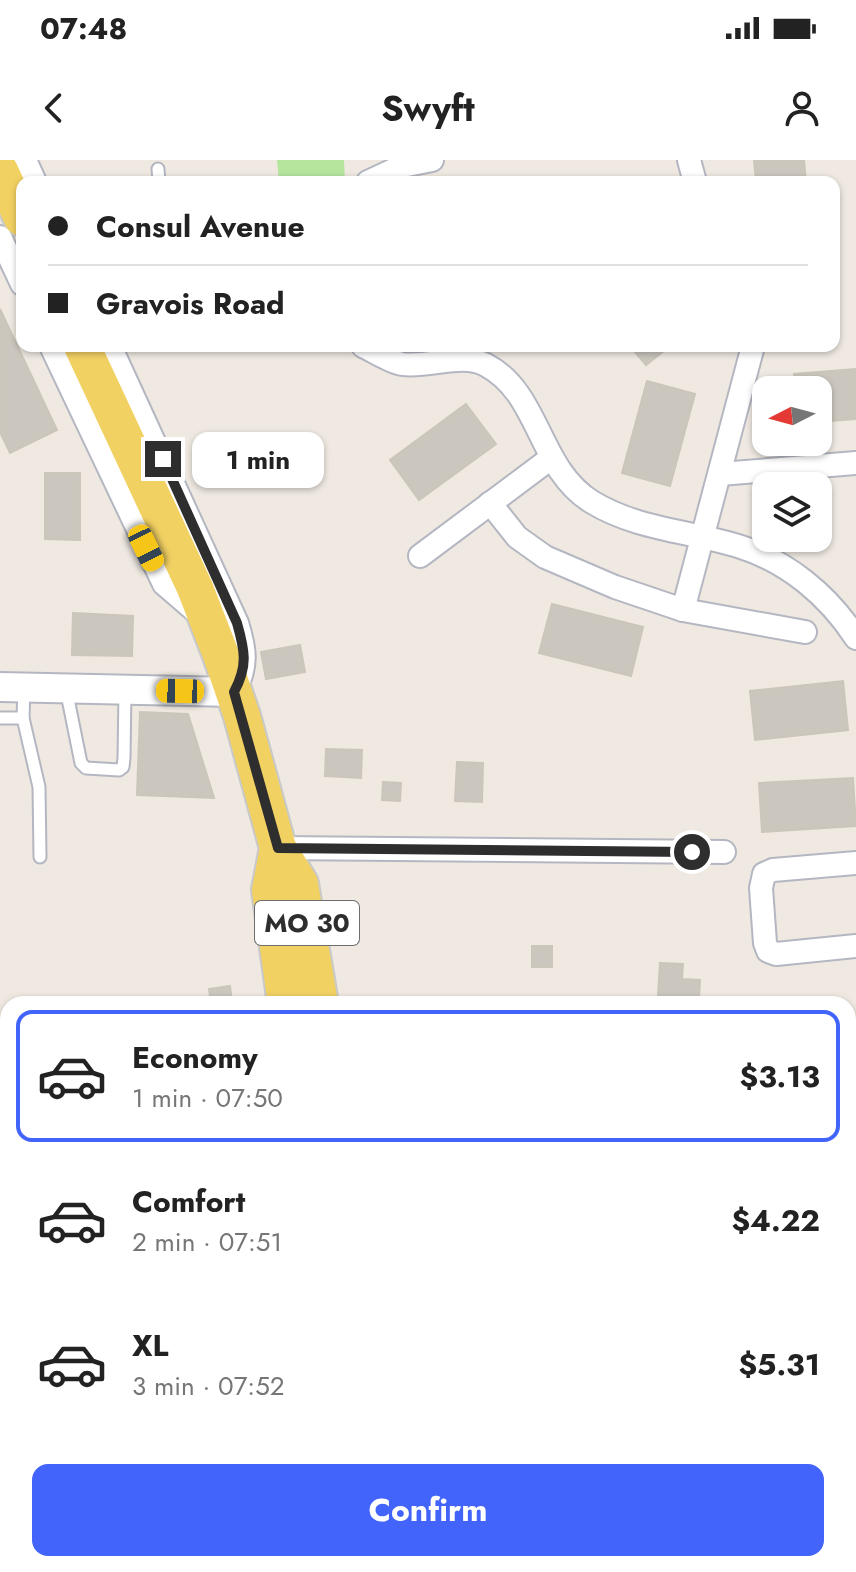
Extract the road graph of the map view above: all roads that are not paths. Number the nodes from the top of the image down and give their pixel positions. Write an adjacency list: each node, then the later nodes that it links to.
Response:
1 (432, 160): 3 (street)
2 (0, 171): 4 (main road)
3 (381, 176)
4 (16, 205)
5 (0, 237): 6 (street)
6 (16, 271)
7 (54, 352): 19 (street)
8 (85, 352): 19 (main road, MO 30)
9 (113, 352): 25 (street)
10 (375, 352): 12 (street)
11 (751, 352): 14 (street)
12 (551, 458): 15 (street); 16 (street)
13 (856, 463): 14 (street)
14 (720, 474): 16 (street)
15 (490, 503): 17 (street); 18 (street)
16 (702, 538): 18 (street); 21 (street)
17 (420, 556)
18 (683, 610): 20 (street)
19 (208, 622): 25 (main road, MO 30)
20 (805, 632)
21 (856, 638)
22 (12, 687): 23 (street); 27 (lane)
23 (66, 689): 24 (street); 24 (lane)
24 (125, 690): 25 (street)
25 (234, 692): 28 (main road, MO 30)
26 (0, 718): 27 (lane)
27 (23, 718): 30 (lane)
28 (278, 848): 29 (street); 33 (main road, MO 30); 34 (main road, MO 30)
29 (724, 852)
30 (40, 857)
31 (856, 863): 32 (street)
32 (856, 946)
33 (285, 996)
34 (319, 996)

